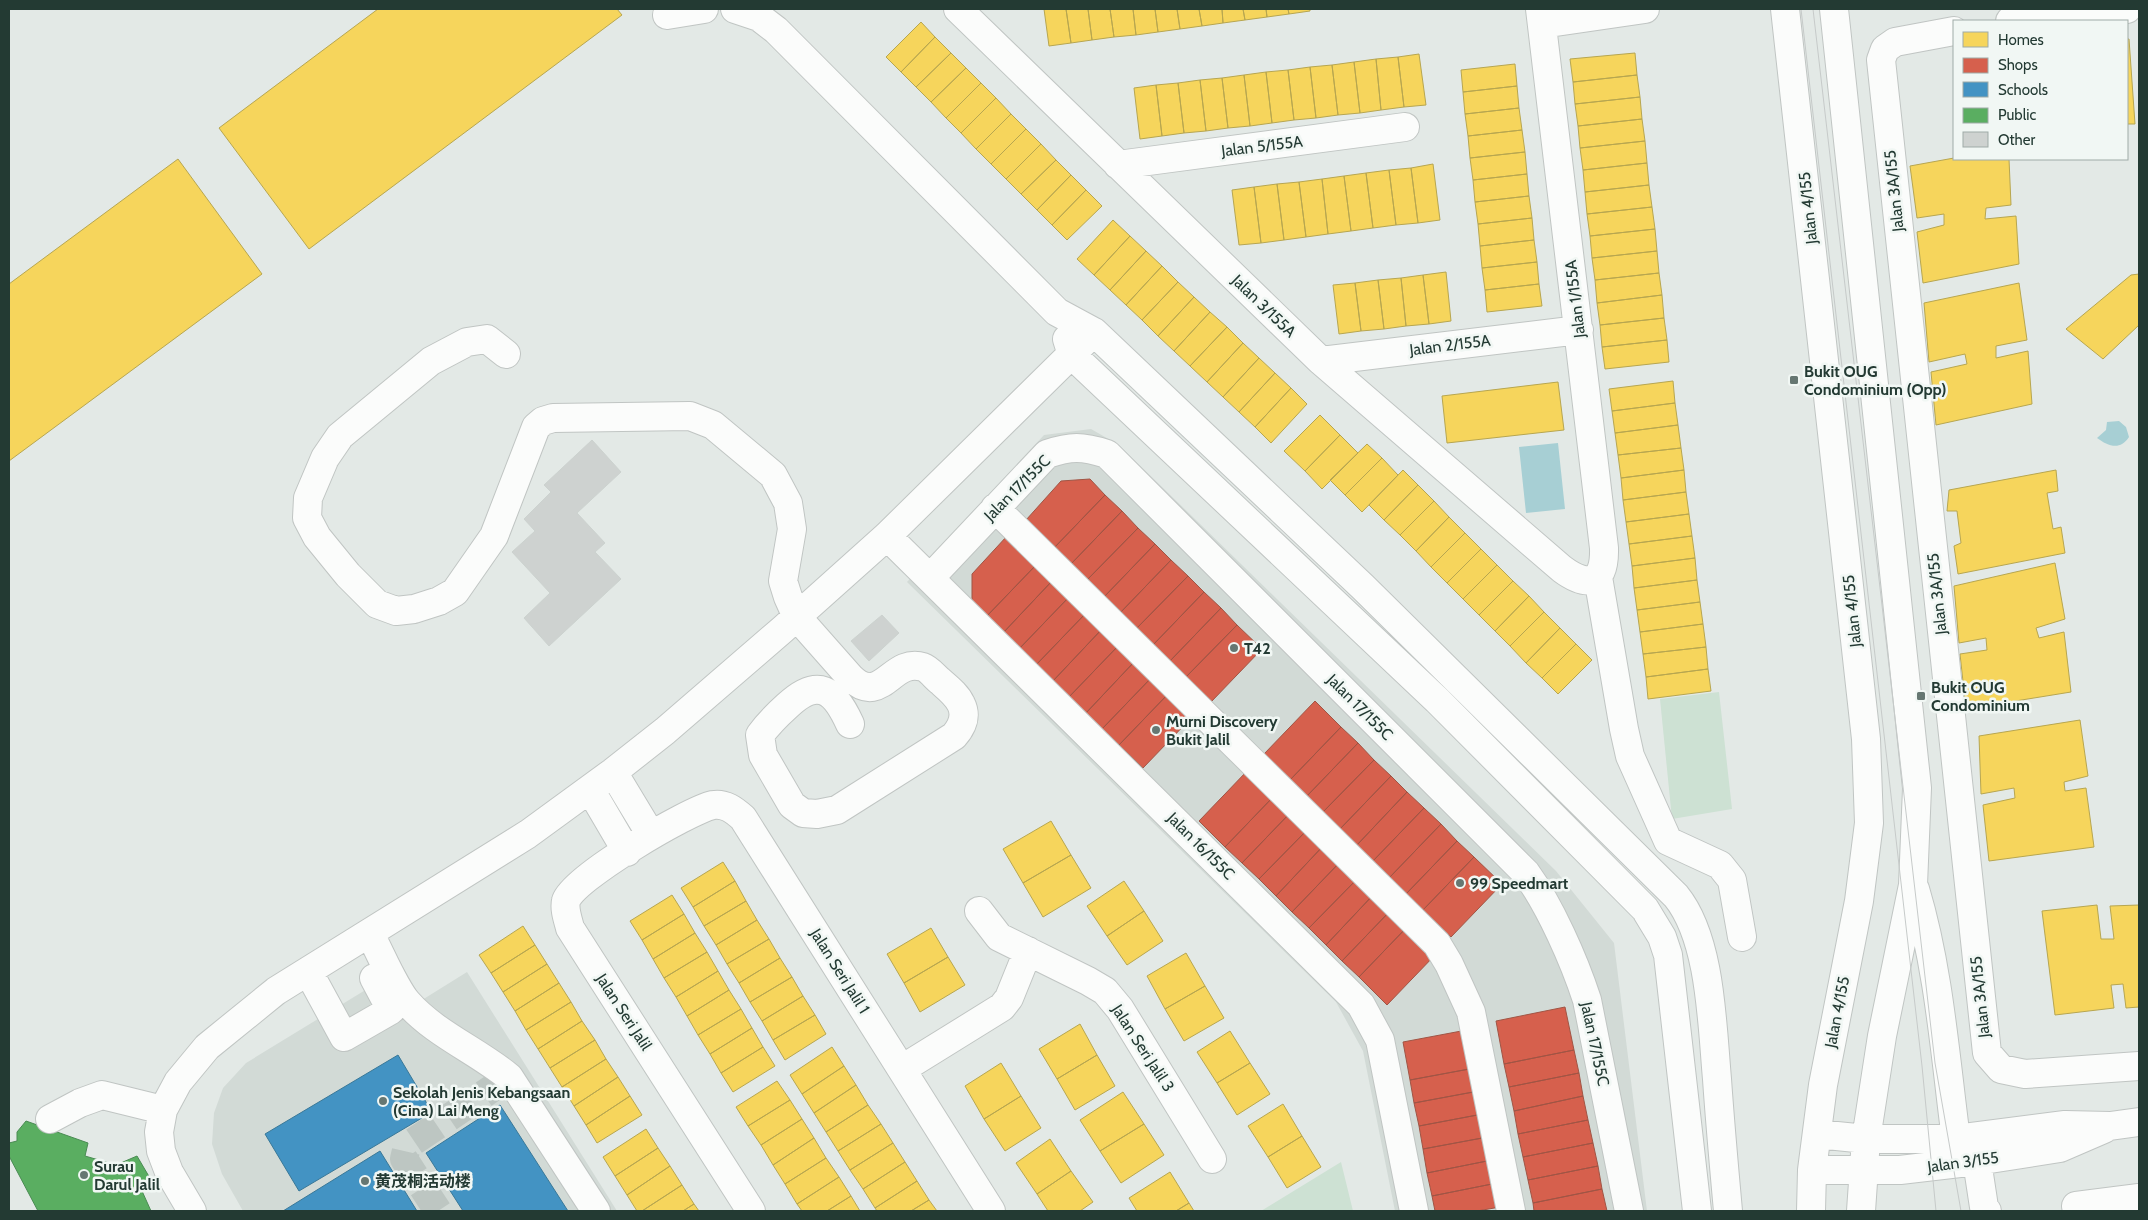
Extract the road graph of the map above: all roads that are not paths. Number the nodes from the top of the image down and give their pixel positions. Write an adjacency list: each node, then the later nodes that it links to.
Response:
1 (704, 9): 8 (street)
2 (735, 9): 14 (street)
3 (958, 9): 13 (street, Jalan 3/155A)
4 (1645, 9): 9 (street)
5 (1785, 9): 42 (street, Jalan 4/155)
6 (1834, 9): 30 (street)
7 (2128, 9): 10 (street)
8 (667, 15)
9 (1541, 16): 15 (street, Jalan 1/155A)
10 (2020, 20)
11 (1953, 31): 36 (street, Jalan 3A/155)
12 (1405, 127): 13 (street, Jalan 5/155A)
13 (1118, 164): 19 (street, Jalan 3/155A)
14 (1057, 312): 16 (street); 18 (street)
15 (1579, 330): 19 (street, Jalan 2/155A); 23 (street, Jalan 1/155A)
16 (1094, 332): 18 (street); 58 (street)
17 (506, 354): 24 (street)
18 (1072, 355): 21 (street); 57 (street)
19 (1321, 361): 23 (street, Jalan 3/155A)
20 (995, 508): 22 (street, Jalan 17/155C); 55 (street); 56 (street, Jalan 17/155C)
21 (887, 536): 22 (street, Jalan 16/155C); 24 (street)
22 (930, 578): 54 (street, Jalan 16/155C)
23 (1593, 579): 32 (street)
24 (797, 617): 25 (street); 26 (street)
25 (850, 724)
26 (613, 772): 27 (street); 28 (street)
27 (590, 789): 29 (street); 33 (street)
28 (651, 835): 29 (street, Jalan Seri Jalil); 37 (street, Jalan Seri Jalil 1)
29 (627, 852): 52 (street, Jalan Seri Jalil)
30 (1913, 885): 43 (street); 44 (street)
31 (979, 911): 34 (street, Jalan Seri Jalil 3)
32 (1742, 937)
33 (362, 938): 35 (street); 35 (street); 51 (street)
34 (1028, 951): 37 (street); 45 (street, Jalan Seri Jalil 3)
35 (308, 971): 38 (street)
36 (2139, 1066)
37 (902, 1069): 53 (street, Jalan Seri Jalil 1)
38 (163, 1110): 39 (street); 50 (street)
39 (50, 1119)
40 (2139, 1122): 41 (street, Jalan 3/155)
41 (2110, 1126): 44 (street, Jalan 3/155); 46 (street, Jalan 3/155)
42 (1817, 1134): 43 (street, Jalan 3/155); 47 (street, Jalan 4/155)
43 (1866, 1139): 44 (street, Jalan 3/155); 48 (street)
44 (1956, 1139)
45 (1212, 1159)
46 (1976, 1160): 48 (street, Jalan 3/155); 61 (street)
47 (1812, 1170): 48 (street, Jalan 3/155); 59 (street, Jalan 4/155)
48 (1862, 1172): 60 (street)
49 (2139, 1198): 62 (street)
50 (192, 1211)
51 (596, 1211)
52 (751, 1211)
53 (991, 1211)
54 (1414, 1211)
55 (1511, 1211)
56 (1629, 1211)
57 (1698, 1211)
58 (1728, 1211)
59 (1811, 1211)
60 (1861, 1211)
61 (1987, 1211)
62 (2076, 1211)

